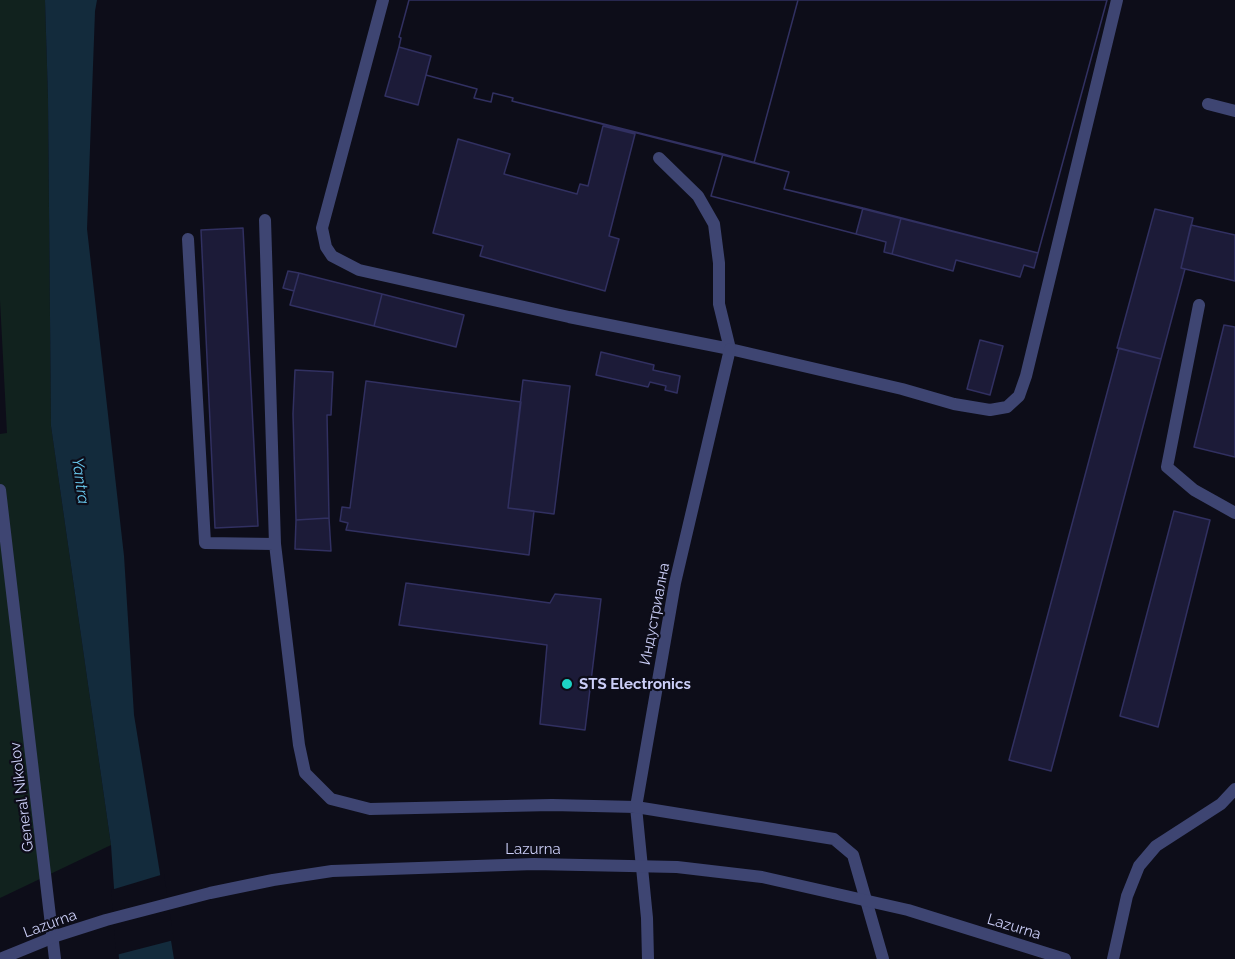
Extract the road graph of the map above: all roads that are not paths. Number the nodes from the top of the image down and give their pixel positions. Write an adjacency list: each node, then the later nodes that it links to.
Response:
1 (383, 0): 9 (street)
2 (1117, 0): 9 (street)
3 (1208, 104): 4 (street)
4 (1235, 111)
5 (659, 158): 9 (street)
6 (265, 220): 12 (street)
7 (188, 239): 12 (street)
8 (1199, 305): 11 (street)
9 (730, 349): 14 (street, Индустриална)
10 (0, 490): 16 (street, General Nikolov)
11 (1235, 513)
12 (275, 544): 14 (street)
13 (1235, 789): 20 (street)
14 (636, 807): 17 (street, Индустриална); 18 (street)
15 (0, 959): 19 (street, Lazurna, bridge)
16 (55, 959)
17 (648, 959)
18 (883, 959)
19 (1066, 959)
20 (1113, 959)

